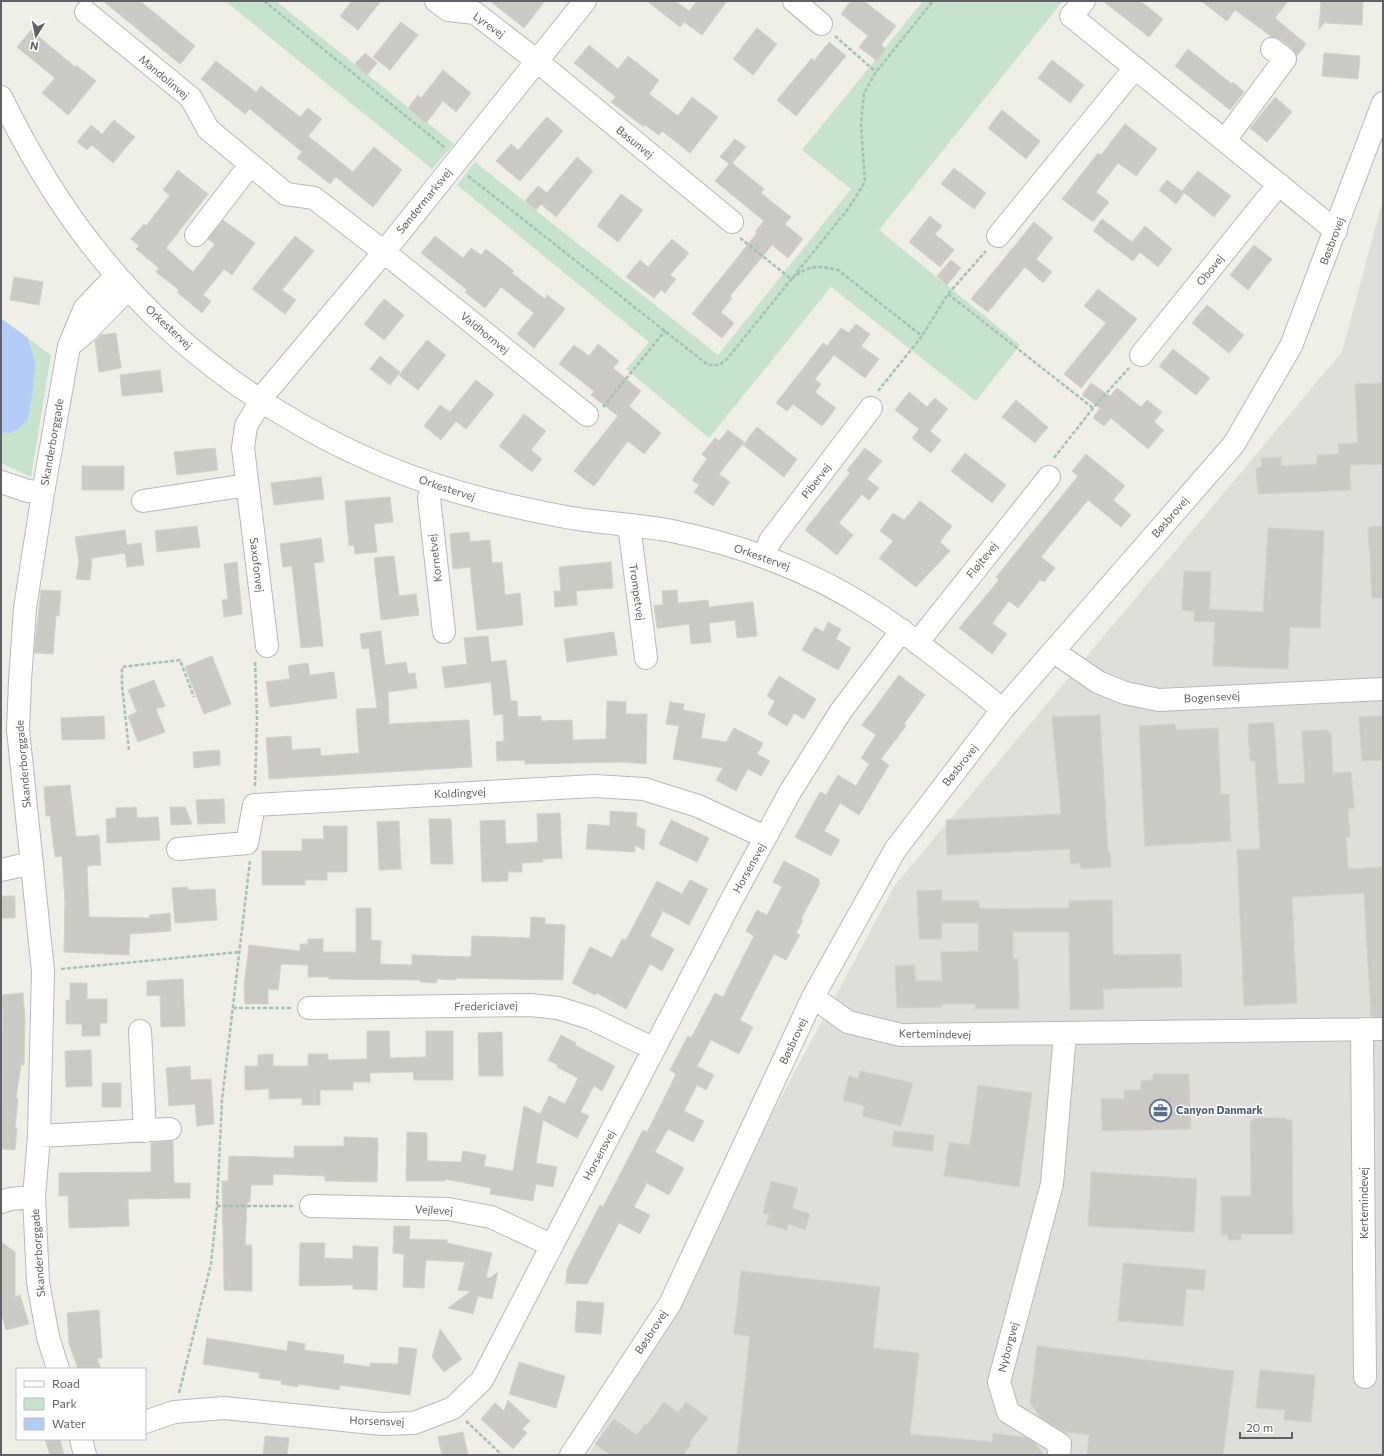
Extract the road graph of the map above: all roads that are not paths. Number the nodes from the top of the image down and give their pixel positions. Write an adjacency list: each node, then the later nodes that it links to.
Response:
1 (436, 1): 8 (street, Lyrevej)
2 (585, 1): 8 (street, Søndermarksvej)
3 (794, 1): 6 (street)
4 (1084, 1): 9 (street)
5 (86, 12): 13 (street, Mandolinvej)
6 (821, 24)
7 (1272, 49): 12 (street)
8 (537, 61): 15 (street, Basunvej); 19 (street, Søndermarksvej)
9 (1135, 68): 12 (street); 18 (street)
10 (1, 97): 20 (street, Orkestervej)
11 (1383, 103): 16 (street, Bøsbrovej)
12 (1224, 140): 14 (street)
13 (250, 165): 17 (street); 19 (street, Mandolinvej)
14 (1279, 184): 16 (street); 21 (street, Obovej)
15 (732, 222)
16 (1336, 230): 36 (street, Bøsbrovej)
17 (196, 234)
18 (998, 236)
19 (384, 252): 22 (street, Søndermarksvej); 24 (street, Valdhornvej)
20 (124, 283): 22 (street, Orkestervej); 29 (street, Skanderborggade)
21 (1141, 355)
22 (261, 400): 27 (street, Orkestervej); 28 (street, Saxofonvej)
23 (871, 408): 32 (street, Pibervej)
24 (587, 415)
25 (1049, 477): 34 (street, Fløjtevej)
26 (1, 482): 29 (street)
27 (432, 484): 31 (street, Orkestervej); 33 (street, Kornetvej)
28 (247, 485): 30 (street); 35 (street, Saxofonvej)
29 (43, 493): 40 (street, Skanderborggade)
30 (143, 501)
31 (629, 525): 32 (street, Orkestervej); 37 (street, Trompetvej)
32 (764, 556): 34 (street, Orkestervej)
33 (444, 632)
34 (909, 636): 39 (street, Orkestervej); 41 (street, Horsensvej)
35 (267, 646)
36 (1053, 651): 38 (street, Bogensevej); 39 (street, Bøsbrovej)
37 (646, 658)
38 (1383, 689)
39 (1002, 710): 45 (street, Bøsbrovej)
40 (10, 730): 43 (street, Skanderborggade)
41 (765, 837): 42 (street, Koldingvej); 50 (street, Horsensvej)
42 (178, 849)
43 (32, 864): 44 (street); 53 (street, Skanderborggade)
44 (1, 870)
45 (813, 997): 49 (street, Kertemindevej); 61 (street, Bøsbrovej)
46 (309, 1008): 50 (street, Fredericiavej)
47 (1373, 1029): 49 (street, Kertemindevej); 59 (street, Kertemindevej)
48 (140, 1031): 52 (street)
49 (1066, 1034): 62 (street, Nyborgvej)
50 (654, 1049): 57 (street, Horsensvej)
51 (170, 1129): 52 (street)
52 (145, 1131): 53 (street)
53 (39, 1136): 54 (street, Skanderborggade)
54 (34, 1197): 55 (street); 58 (street, Skanderborggade)
55 (1, 1202)
56 (311, 1206): 57 (street, Vejlevej)
57 (550, 1245): 60 (street, Horsensvej)
58 (58, 1368)
59 (1365, 1377)
60 (146, 1422)
61 (571, 1455)
62 (1059, 1455)

